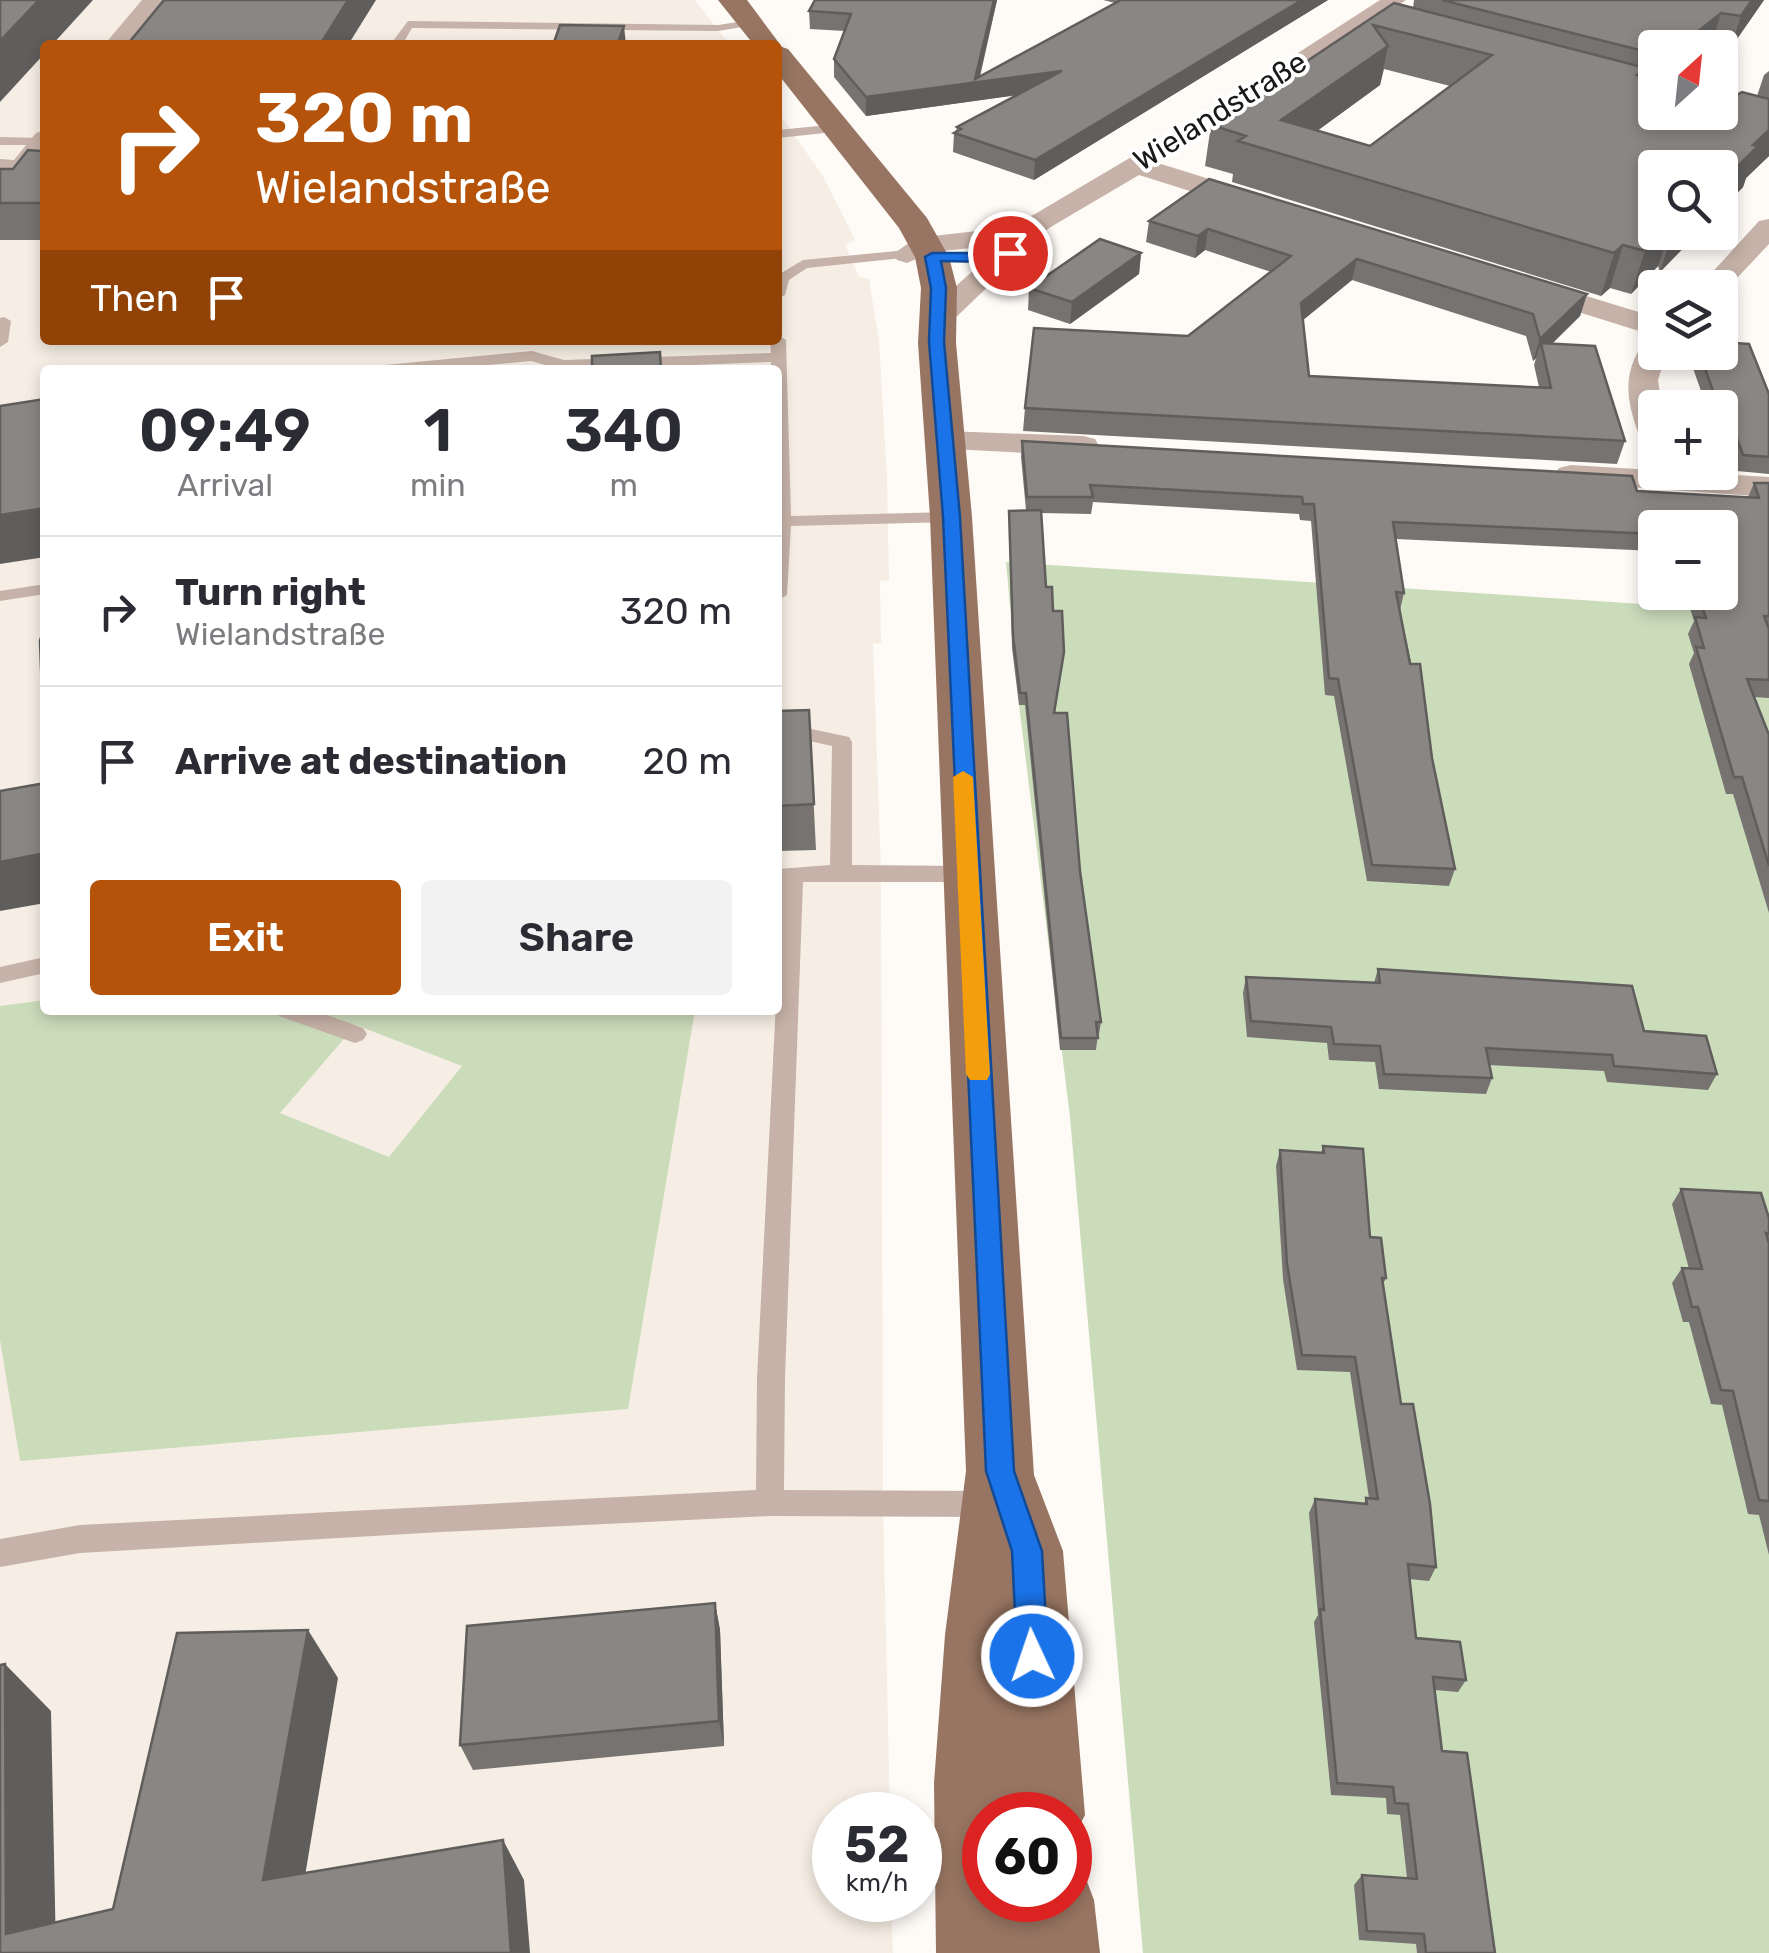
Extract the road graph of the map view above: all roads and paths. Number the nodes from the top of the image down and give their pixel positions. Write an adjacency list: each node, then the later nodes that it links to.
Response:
1 (154, 0): 8 (street)
2 (732, 0): 7 (main road)
3 (1395, 0): 4 (street, Wielandstraße)
4 (1359, 23): 6 (street); 17 (street, Wielandstraße)
5 (687, 26): 7 (lane); 9 (lane); 10 (lane)
6 (1387, 31)
7 (760, 34)
8 (120, 40)
9 (399, 40)
10 (695, 40)
11 (782, 60): 12 (main road)
12 (838, 128): 13 (lane); 23 (main road)
13 (782, 134)
14 (40, 140): 15 (lane)
15 (0, 141)
16 (40, 144): 18 (street)
17 (1135, 165): 19 (street); 20 (street, Wielandstraße)
18 (9, 173)
19 (1283, 211)
20 (1044, 220): 22 (street, Wielandstraße); 23 (street, Wielandstraße)
21 (1769, 227): 26 (street)
22 (1017, 249): 23 (street); 31 (street, Wielandstraße)
23 (922, 252): 25 (lane); 31 (main road)
24 (783, 254): 25 (lane)
25 (803, 264): 27 (lane)
26 (1729, 270)
27 (782, 278)
28 (1506, 280): 30 (street)
29 (0, 322): 32 (lane)
30 (1638, 322)
31 (938, 329): 37 (main road)
32 (0, 342)
33 (778, 348): 36 (lane)
34 (438, 365): 35 (lane)
35 (558, 365)
36 (587, 365)
37 (946, 441): 38 (street); 43 (main road)
38 (1112, 448)
39 (1537, 472): 40 (street)
40 (1638, 476)
41 (1738, 484): 42 (street)
42 (1769, 487)
43 (951, 517): 44 (lane); 49 (main road)
44 (782, 521)
45 (40, 590): 46 (lane)
46 (0, 596)
47 (782, 729): 48 (lane)
48 (841, 872): 49 (lane); 50 (lane)
49 (968, 874): 57 (main road)
50 (785, 875): 53 (lane)
51 (40, 966): 52 (lane)
52 (0, 975)
53 (782, 983)
54 (301, 1015): 56 (lane)
55 (781, 1015): 58 (lane)
56 (355, 1034)
57 (998, 1488): 58 (lane); 60 (main road); 62 (main road)
58 (770, 1504): 59 (lane)
59 (0, 1553)
60 (1044, 1792)
61 (1056, 1922): 63 (main road)
62 (977, 1953)
63 (1059, 1953)

